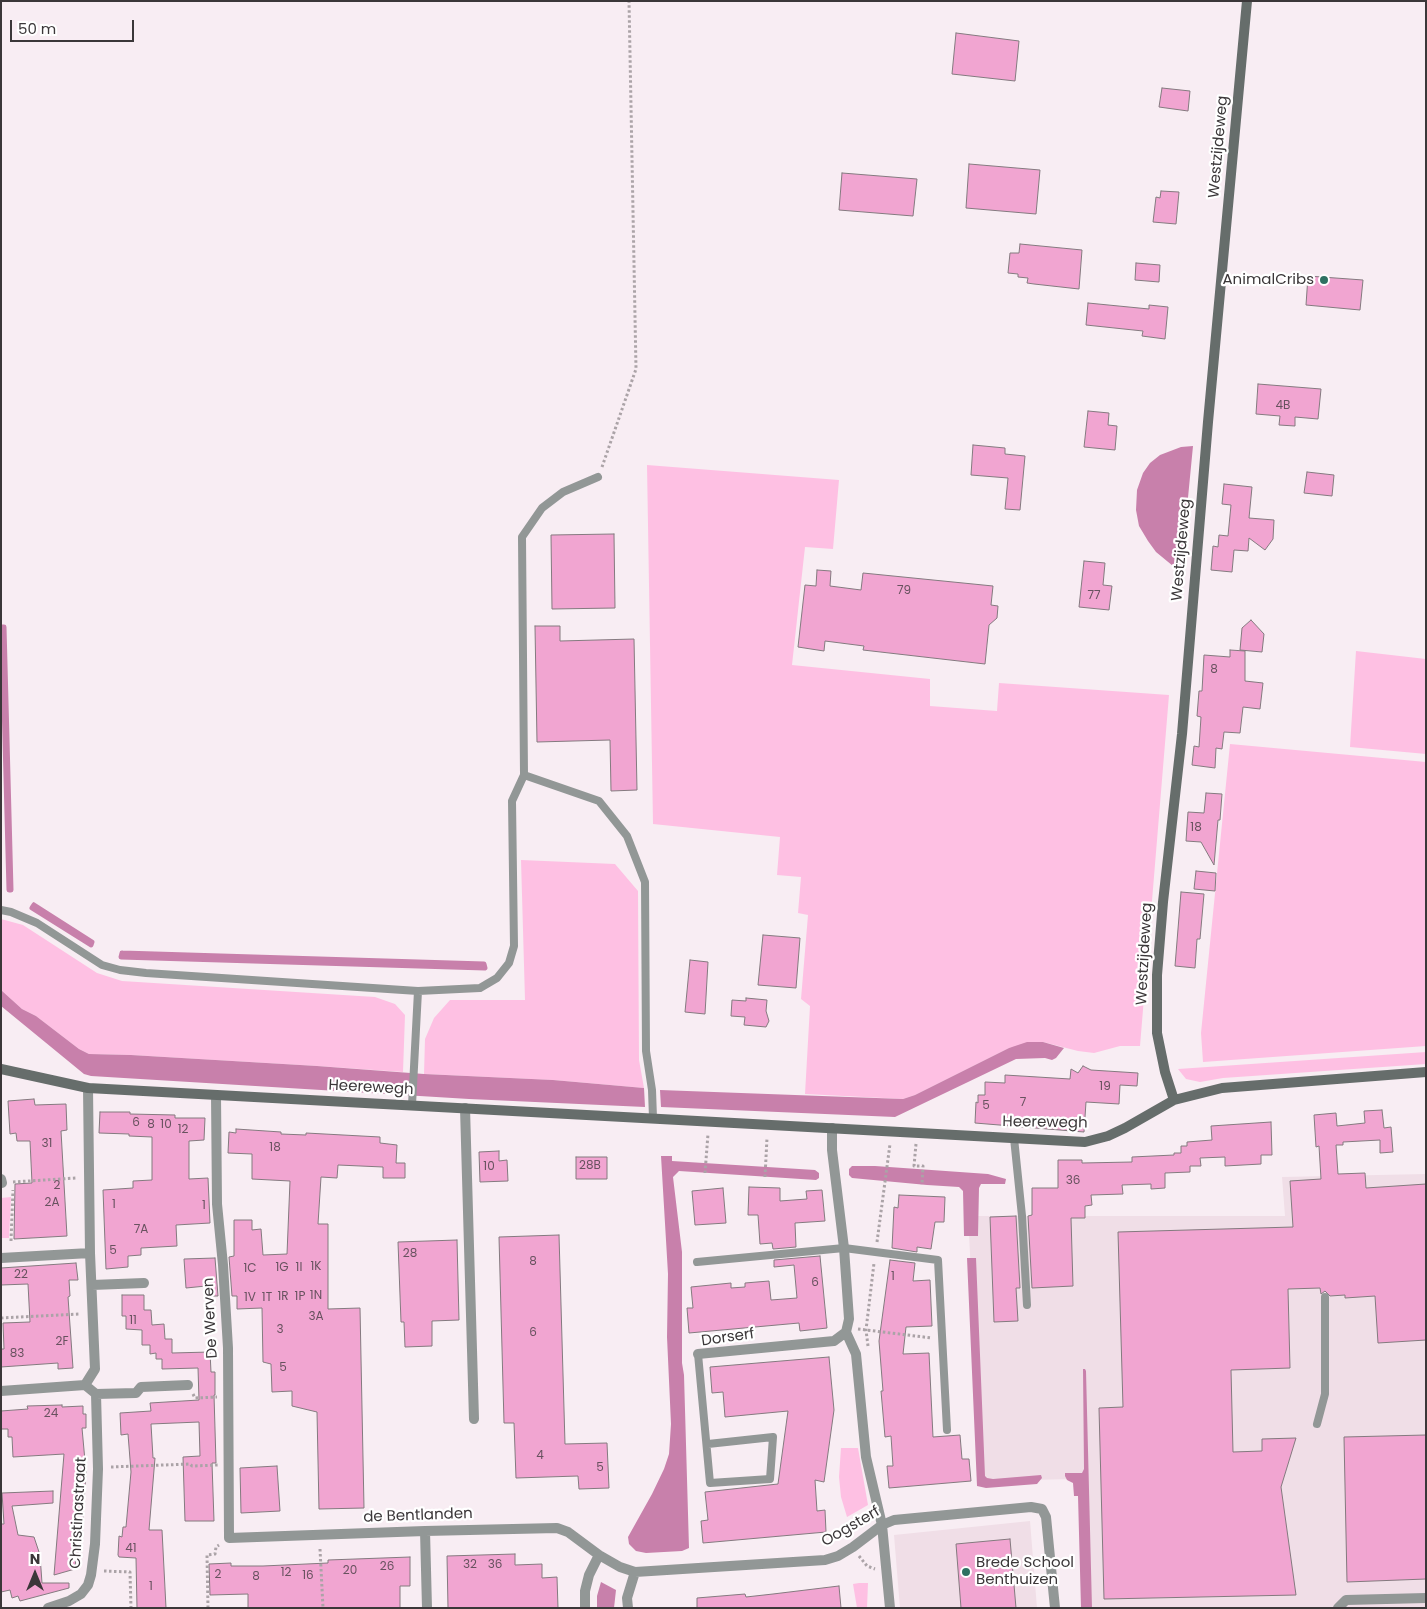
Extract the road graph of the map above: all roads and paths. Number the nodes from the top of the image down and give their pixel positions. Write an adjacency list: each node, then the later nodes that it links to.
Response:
1 (629, 1): 3 (path)
2 (1247, 1): 12 (street, Westzijdeweg)
3 (598, 477): 4 (lane)
4 (524, 776): 6 (lane); 14 (lane)
5 (1, 910): 6 (lane)
6 (418, 991): 11 (lane)
7 (1, 1070): 9 (street, Heerewegh)
8 (1426, 1072): 12 (street, Heerewegh)
9 (88, 1088): 10 (street, Heerewegh); 22 (street)
10 (216, 1095): 11 (street, Heerewegh); 50 (street, De Werven)
11 (412, 1100): 13 (street, Heerewegh)
12 (1174, 1100): 19 (street, Heerewegh)
13 (465, 1108): 14 (street, Heerewegh); 51 (street)
14 (653, 1118): 15 (street, Heerewegh)
15 (709, 1121): 16 (street, Heerewegh); 21 (path)
16 (768, 1124): 17 (street, Heerewegh); 23 (path)
17 (832, 1128): 18 (street, Heerewegh); 30 (street)
18 (917, 1132): 19 (street, Heerewegh); 27 (path)
19 (1014, 1138): 37 (lane)
20 (887, 1160): 28 (path)
21 (706, 1173)
22 (90, 1177): 26 (path); 31 (street)
23 (765, 1177)
24 (1, 1178): 25 (street)
25 (2, 1182): 26 (path)
26 (14, 1182): 29 (path)
27 (922, 1185)
28 (884, 1186)
29 (11, 1241)
30 (844, 1248): 33 (lane); 41 (street); 43 (lane)
31 (90, 1253): 32 (street); 35 (street)
32 (1, 1258)
33 (697, 1262)
34 (144, 1283): 35 (street)
35 (92, 1285): 38 (street)
36 (1325, 1297): 52 (lane)
37 (1027, 1305)
38 (93, 1313): 39 (path); 46 (street)
39 (1, 1318)
40 (867, 1320): 42 (path)
41 (847, 1330): 42 (path); 45 (street, Dorserf); 57 (street)
42 (866, 1330): 43 (path); 44 (path)
43 (942, 1337): 53 (lane)
44 (868, 1347)
45 (698, 1354): 54 (lane, Dorserf)
46 (85, 1385): 48 (street); 49 (street)
47 (188, 1385): 49 (street); 50 (path)
48 (1, 1391)
49 (96, 1394): 56 (street, Christinastraat)
50 (228, 1397): 55 (street, De Werven)
51 (474, 1420)
52 (1317, 1424)
53 (947, 1430)
54 (708, 1444): 54 (lane, Dorserf)
55 (229, 1465): 56 (path); 59 (street, De Werven)
56 (98, 1467): 63 (street, Christinastraat)
57 (882, 1525): 60 (street, Oogsterf); 65 (street); 75 (street, Oogsterf)
58 (425, 1531): 59 (street, de Bentlanden); 62 (street, de Bentlanden); 71 (street)
59 (229, 1538): 69 (path)
60 (853, 1547): 64 (street, Oogsterf); 65 (path)
61 (320, 1549): 70 (path)
62 (599, 1555): 64 (street, de Bentlanden); 72 (street)
63 (92, 1571): 67 (street, Christinastraat); 68 (path)
64 (635, 1572): 73 (street)
65 (887, 1575): 74 (street)
66 (1426, 1598): 76 (street)
67 (48, 1608)
68 (131, 1608)
69 (208, 1608)
70 (323, 1608)
71 (428, 1608)
72 (585, 1608)
73 (628, 1608)
74 (890, 1608)
75 (1055, 1608)
76 (1338, 1608)

